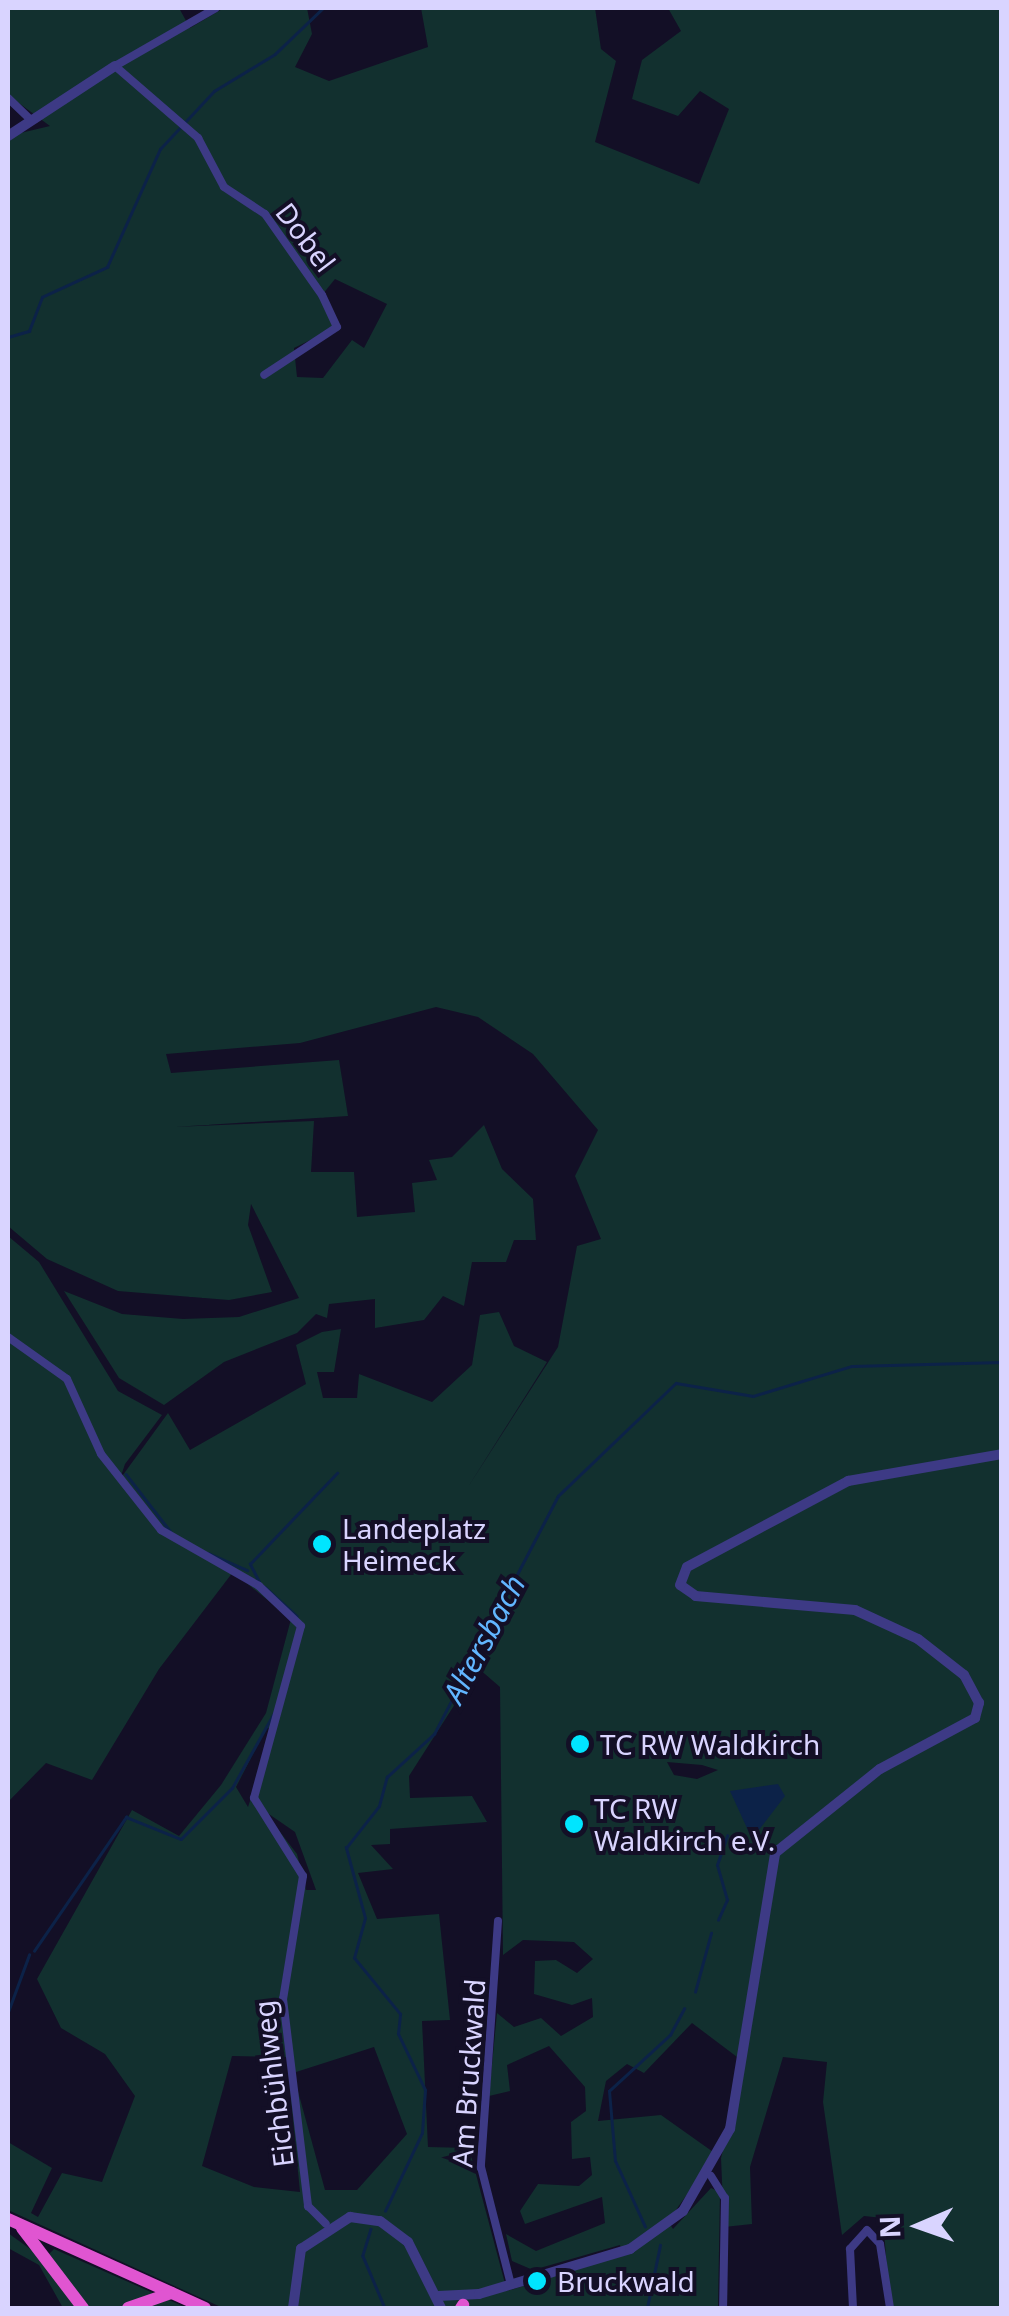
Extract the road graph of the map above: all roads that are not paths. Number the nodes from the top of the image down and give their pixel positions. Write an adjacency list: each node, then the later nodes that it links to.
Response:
1 (216, 8): 2 (street)
2 (137, 54): 3 (street); 4 (street)
3 (114, 66): 4 (street, Dobel); 6 (street)
4 (132, 74): 8 (street, Dobel)
5 (8, 98): 6 (street)
6 (31, 120): 7 (street)
7 (8, 136)
8 (264, 375)
9 (8, 1337): 14 (street, Eichbühlweg)
10 (1002, 1454): 12 (street)
11 (498, 1921): 15 (street, Am Bruckwald)
12 (711, 2176): 15 (street); 25 (street)
13 (12, 2221): 16 (highway); 20 (highway)
14 (326, 2224): 18 (street); 23 (street)
15 (510, 2285): 17 (street)
16 (172, 2293): 21 (highway); 22 (highway)
17 (479, 2294): 18 (street); 19 (street)
18 (438, 2296): 24 (street)
19 (462, 2307): 24 (street)
20 (83, 2308)
21 (128, 2308)
22 (205, 2308)
23 (292, 2308)
24 (443, 2308)
25 (722, 2308)
26 (853, 2308): 27 (street)
27 (890, 2308)

